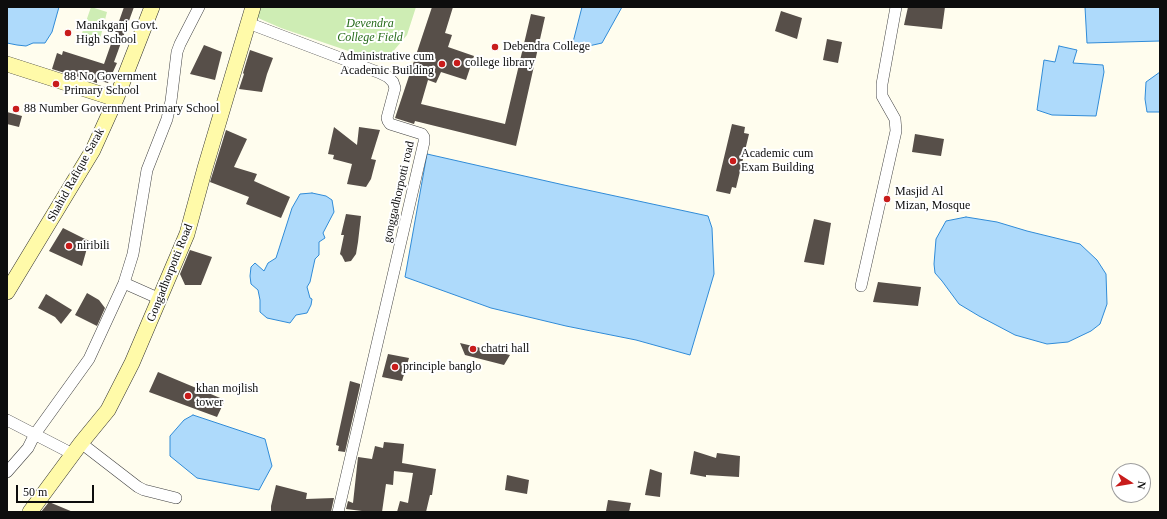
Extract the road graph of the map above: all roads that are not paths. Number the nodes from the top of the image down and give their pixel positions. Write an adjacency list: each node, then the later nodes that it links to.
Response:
1 (152, 7): 7 (street, Shahid Rafique Sarak)
2 (199, 7): 8 (street)
3 (253, 7): 5 (street, Gongadhorpotti Road)
4 (896, 7): 9 (street)
5 (248, 23): 11 (street, Gongadhorpotti Road); 19 (street, gonggadhorpotti road)
6 (7, 64): 7 (street)
7 (116, 99): 10 (street, Shahid Rafique Sarak)
8 (126, 284): 11 (street); 13 (street)
9 (861, 286)
10 (7, 292)
11 (155, 297): 14 (street, Gongadhorpotti Road)
12 (7, 420): 13 (street)
13 (36, 434): 15 (street); 16 (street)
14 (81, 443): 15 (street, Gongadhorpotti Road); 17 (street)
15 (69, 453): 18 (street, Gongadhorpotti Road)
16 (7, 472)
17 (176, 498)
18 (30, 512)
19 (338, 512)

